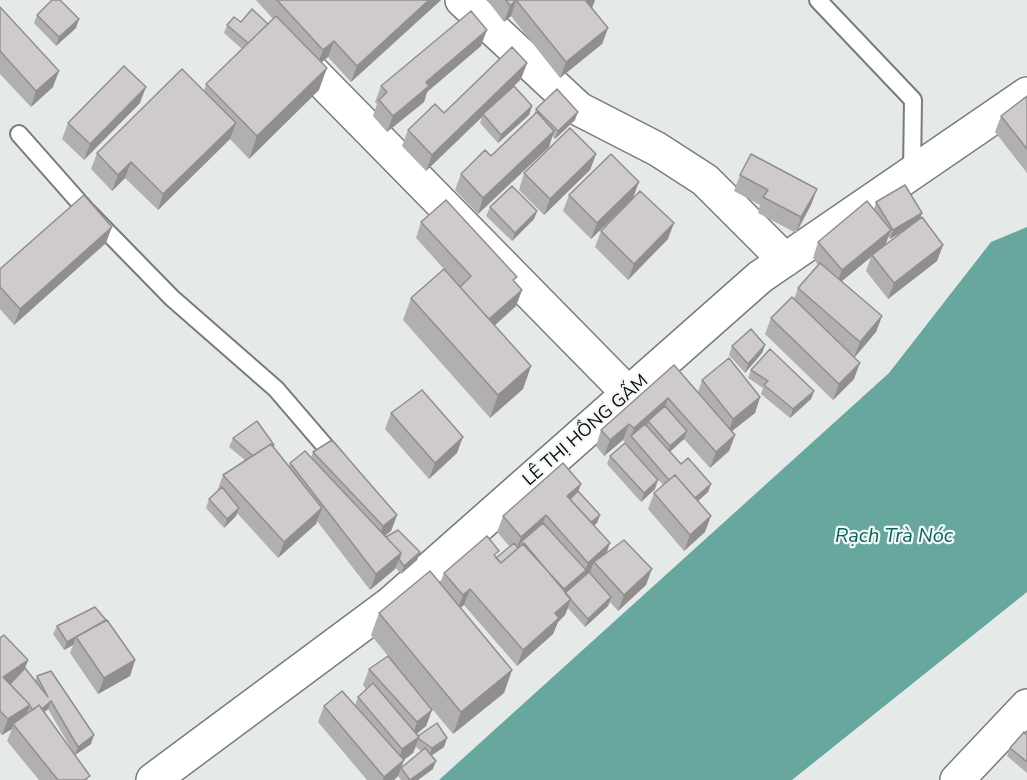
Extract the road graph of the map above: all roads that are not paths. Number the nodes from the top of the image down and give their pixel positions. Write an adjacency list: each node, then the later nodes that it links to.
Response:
1 (462, 0): 7 (street)
2 (818, 0): 6 (lane)
3 (284, 42): 8 (street)
4 (1027, 94): 6 (street, LÊ THỊ HỒNG GẤM)
5 (20, 134): 9 (lane)
6 (912, 173): 7 (street, LÊ THỊ HỒNG GẤM)
7 (785, 260): 8 (street, LÊ THỊ HỒNG GẤM)
8 (628, 393): 11 (street, LÊ THỊ HỒNG GẤM)
9 (345, 470)
10 (1027, 706): 12 (street)
11 (153, 780)
12 (957, 780)

